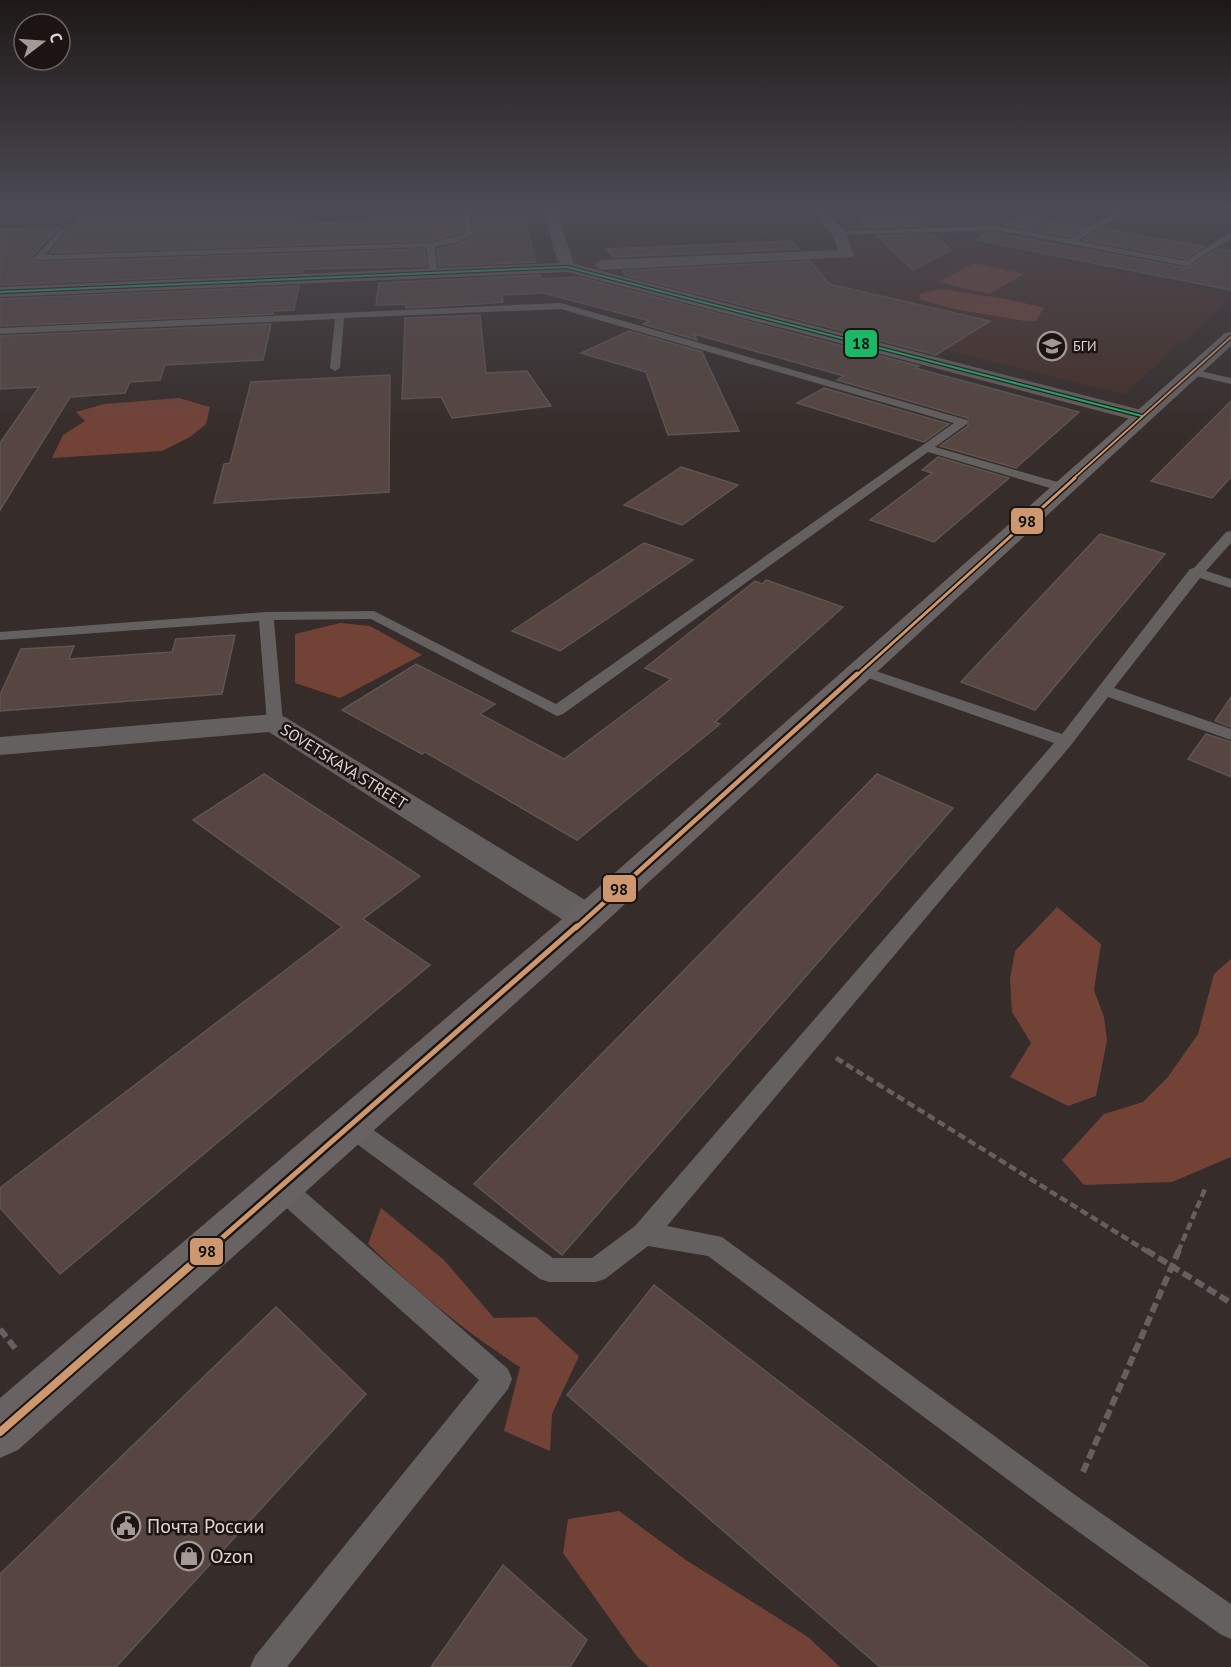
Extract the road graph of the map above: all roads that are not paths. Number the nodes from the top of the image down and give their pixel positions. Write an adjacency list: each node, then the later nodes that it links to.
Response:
1 (165, 285): 3 (street)
2 (636, 285): 10 (street)
3 (0, 292)
4 (340, 315): 5 (lane); 7 (lane); 11 (lane)
5 (0, 331)
6 (1231, 337): 8 (street)
7 (335, 368)
8 (1192, 372): 9 (lane); 10 (street)
9 (1231, 381)
10 (1142, 416): 12 (street)
11 (926, 448): 12 (lane); 16 (lane)
12 (1064, 488): 18 (street)
13 (1231, 535): 14 (lane)
14 (1195, 572): 15 (lane); 19 (lane)
15 (1231, 584)
16 (266, 616): 17 (lane); 20 (lane)
17 (0, 636)
18 (862, 671): 22 (lane); 24 (street)
19 (1107, 691): 21 (lane); 22 (lane)
20 (275, 723): 23 (street, SOVETSKAYA STREET); 24 (street, SOVETSKAYA STREET)
21 (1231, 735)
22 (1065, 741): 27 (lane)
23 (0, 746)
24 (587, 918): 25 (street)
25 (350, 1126): 26 (street); 27 (lane)
26 (281, 1187): 28 (street); 30 (lane)
27 (644, 1234): 29 (lane)
28 (0, 1432)
29 (1231, 1623)
30 (266, 1667)

